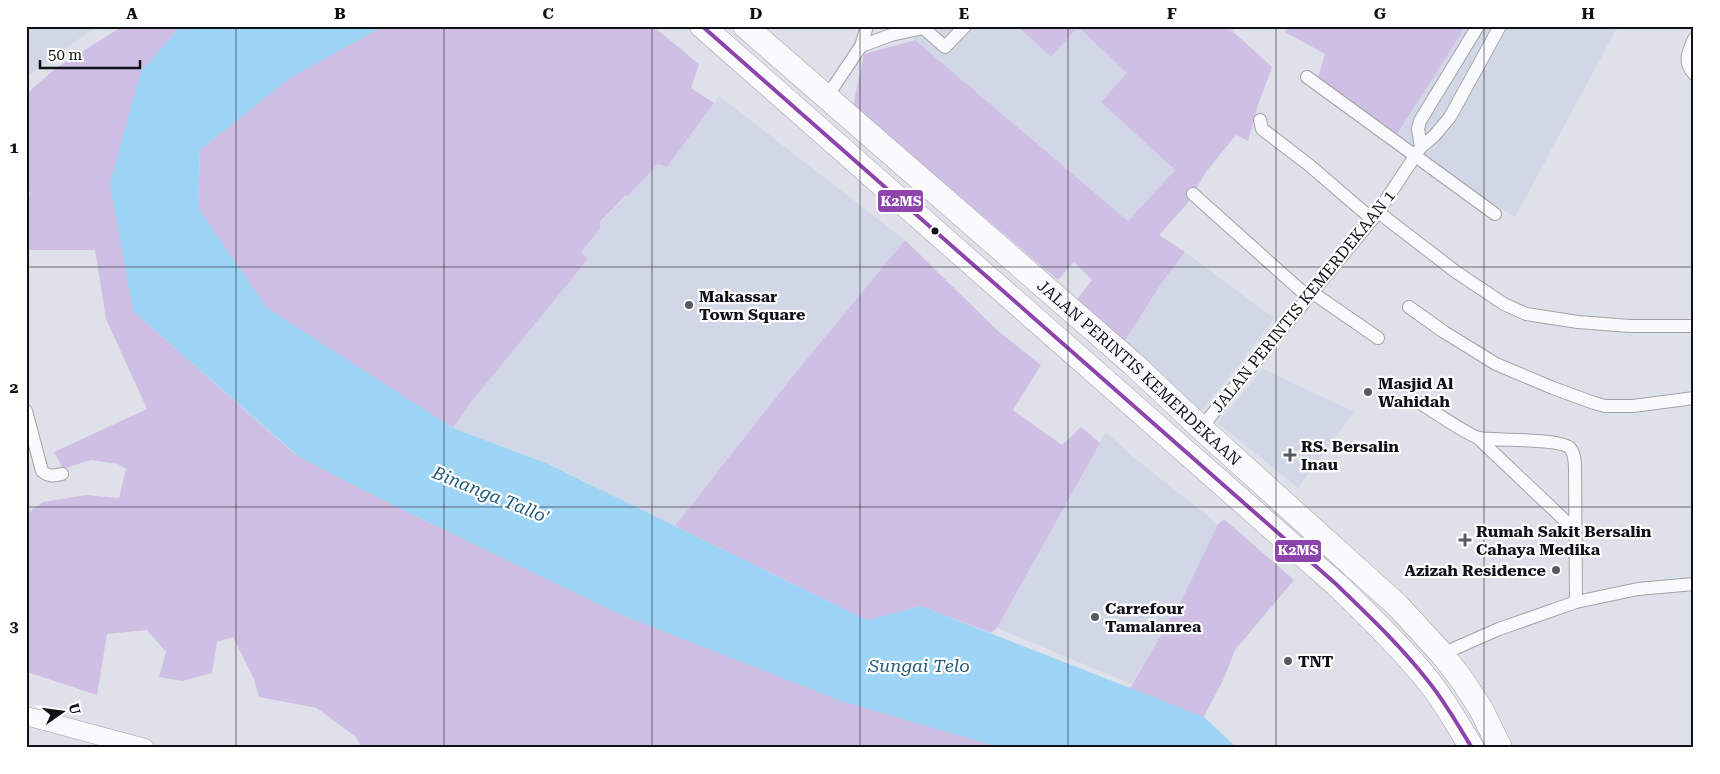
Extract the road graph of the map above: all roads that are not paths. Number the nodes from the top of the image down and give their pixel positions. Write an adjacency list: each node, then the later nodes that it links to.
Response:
1 (702, 26): 30 (highway, JALAN PERINTIS KEMERDEKAAN)
2 (745, 26): 12 (highway, JALAN PERINTIS KEMERDEKAAN)
3 (867, 26): 9 (street)
4 (965, 26): 7 (street)
5 (1478, 26): 14 (street)
6 (1500, 26): 14 (street, JALAN PERINTIS KEMERDEKAAN 1)
7 (922, 27): 9 (street)
8 (1694, 39): 10 (street)
9 (861, 46): 12 (street)
10 (1694, 74)
11 (1306, 77): 14 (street)
12 (826, 98): 25 (highway, JALAN PERINTIS KEMERDEKAAN)
13 (1260, 120): 17 (street)
14 (1418, 151): 16 (street); 17 (street, JALAN PERINTIS KEMERDEKAAN 1)
15 (1193, 194): 18 (street)
16 (1495, 214)
17 (1375, 216): 18 (street, JALAN PERINTIS KEMERDEKAAN 1); 20 (street)
18 (1310, 295): 21 (street); 25 (street, JALAN PERINTIS KEMERDEKAAN 1)
19 (1409, 307): 22 (street)
20 (1694, 326)
21 (1378, 338)
22 (1694, 398)
23 (1420, 403): 26 (street)
24 (26, 411): 27 (street)
25 (1201, 428): 28 (highway, JALAN PERINTIS KEMERDEKAAN)
26 (1478, 438): 29 (street); 29 (street)
27 (62, 474)
28 (1302, 518): 30 (highway); 33 (highway, JALAN PERINTIS KEMERDEKAAN)
29 (1575, 530): 32 (street)
30 (1284, 538): 36 (highway, JALAN PERINTIS KEMERDEKAAN)
31 (1694, 584): 32 (street)
32 (1576, 602): 33 (street)
33 (1442, 654): 37 (highway, JALAN PERINTIS KEMERDEKAAN)
34 (26, 716): 35 (main road)
35 (145, 748)
36 (1472, 748)
37 (1500, 748)

